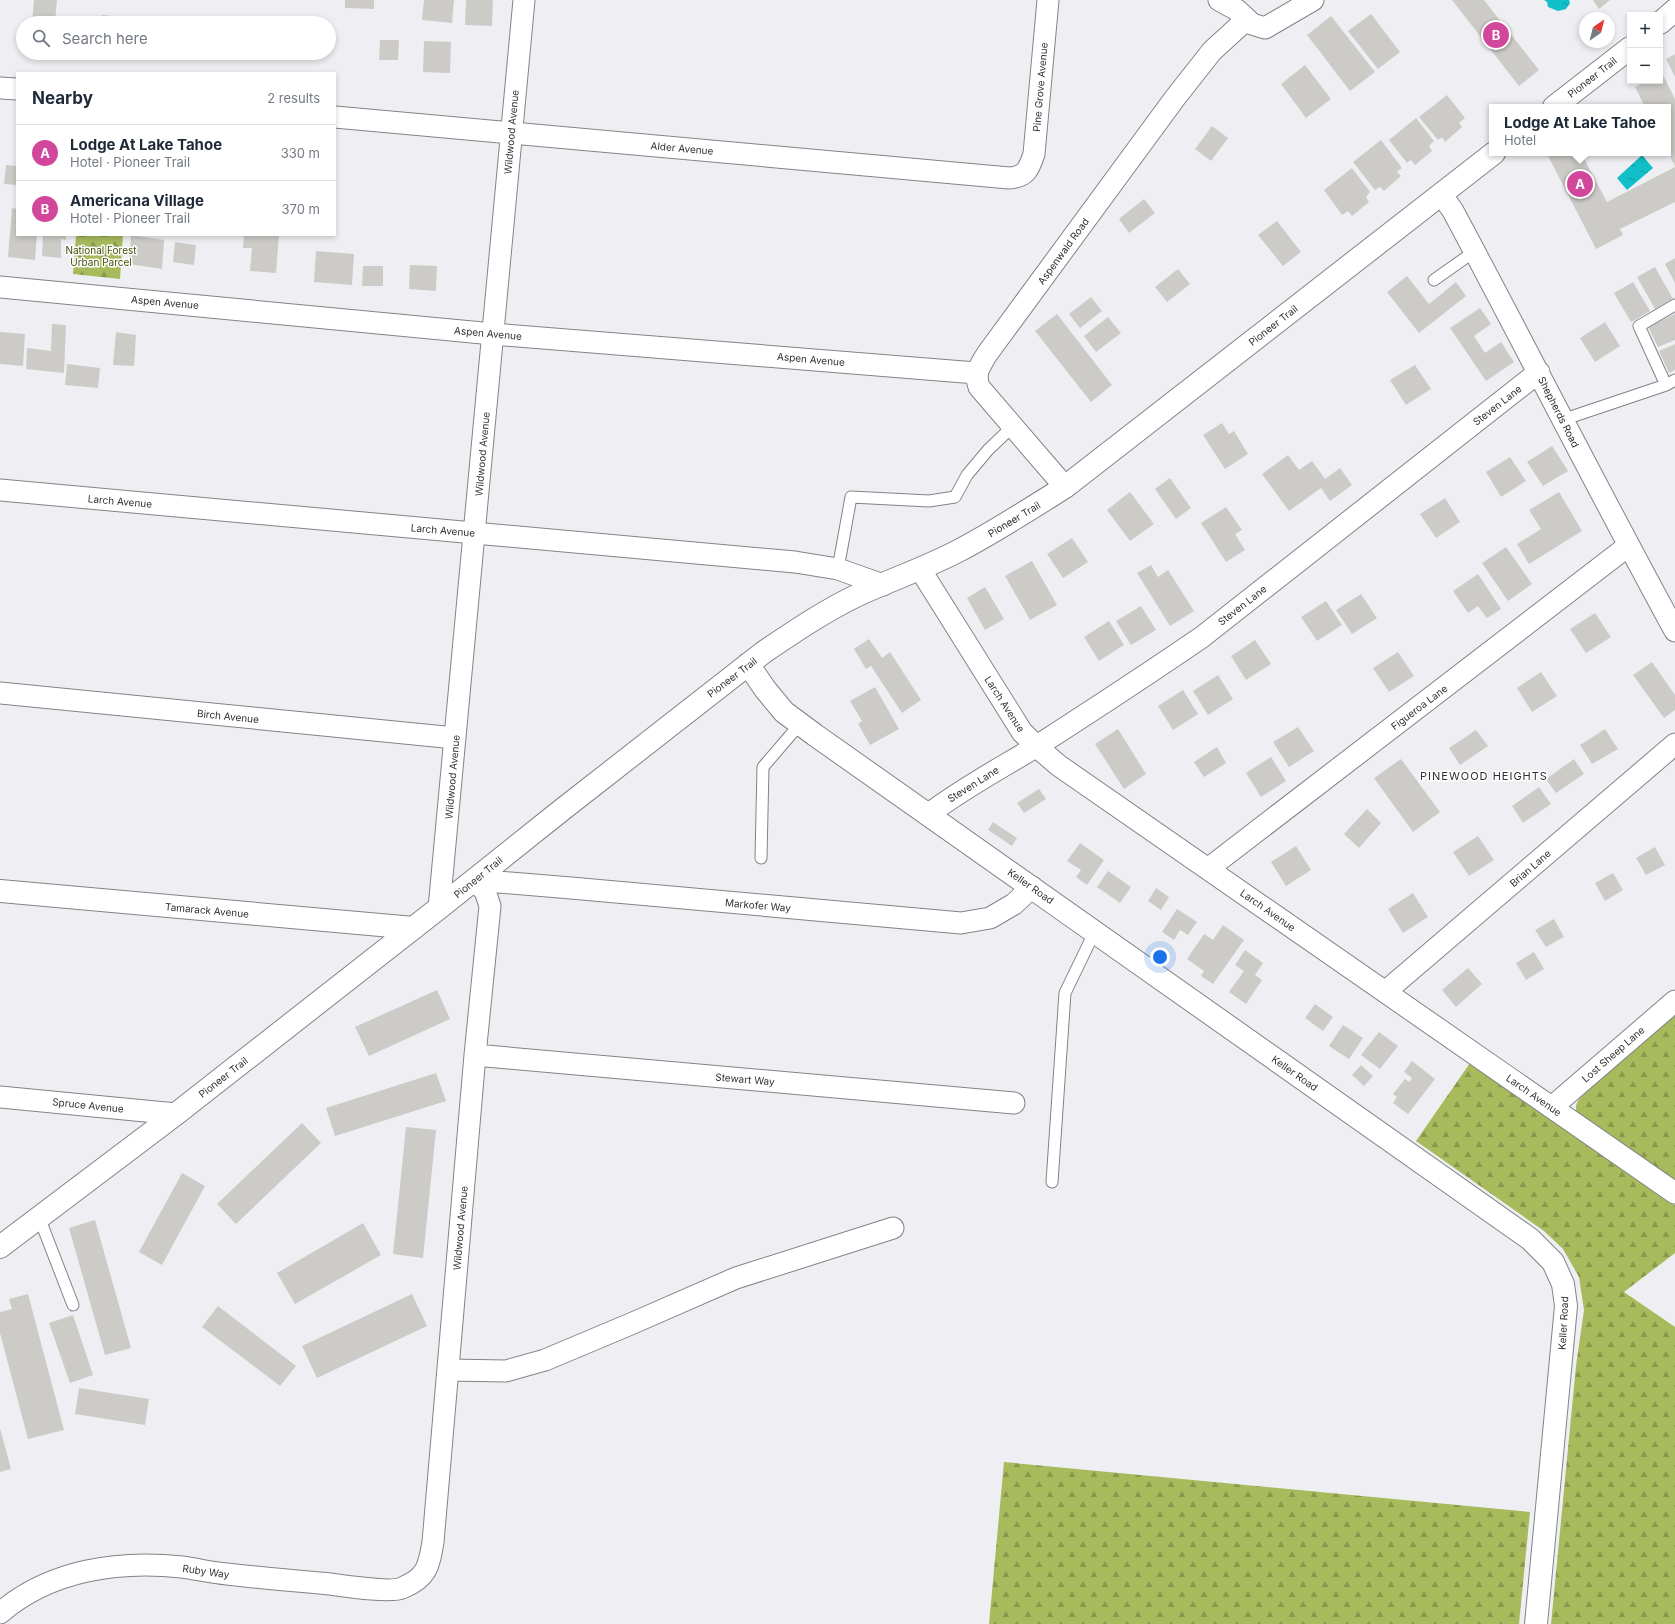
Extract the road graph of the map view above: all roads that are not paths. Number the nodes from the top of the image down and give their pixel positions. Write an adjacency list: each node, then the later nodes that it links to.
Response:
1 (524, 0): 13 (street, Wildwood Avenue)
2 (1048, 0): 15 (street, Pine Grove Avenue)
3 (1219, 0): 6 (street)
4 (1314, 0): 6 (street)
5 (1675, 10): 7 (main road)
6 (1247, 19): 23 (street, Aspenwald Road)
7 (1663, 20)
8 (1627, 50): 11 (main road, Pioneer Trail)
9 (0, 88): 10 (street)
10 (16, 89)
11 (1558, 104)
12 (336, 117): 13 (street, Alder Avenue)
13 (512, 132): 15 (street, Alder Avenue); 21 (street, Wildwood Avenue)
14 (1490, 156): 16 (main road, Pioneer Trail)
15 (1027, 172)
16 (1442, 195): 17 (street, Shepherds Road); 27 (main road, Pioneer Trail)
17 (1475, 251): 18 (lane); 22 (street, Shepherds Road)
18 (1434, 280)
19 (0, 286): 21 (street, Aspen Avenue)
20 (1675, 305): 24 (lane)
21 (493, 334): 23 (street, Aspen Avenue); 29 (street, Wildwood Avenue)
22 (1539, 372): 25 (street, Shepherds Road); 40 (street, Steven Lane)
23 (976, 373): 26 (street)
24 (1670, 382): 25 (lane)
25 (1562, 420): 30 (street, Shepherds Road)
26 (1012, 427): 27 (street); 31 (lane)
27 (1065, 488): 32 (main road, Pioneer Trail)
28 (0, 490): 29 (street, Larch Avenue)
29 (474, 533): 31 (street, Larch Avenue); 38 (street, Wildwood Avenue)
30 (1628, 546): 34 (street, Shepherds Road); 43 (street, Figueroa Lane)
31 (838, 569): 33 (street, Larch Avenue)
32 (920, 569): 33 (main road, Pioneer Trail); 40 (street, Larch Avenue)
33 (883, 585): 35 (main road, Pioneer Trail)
34 (1675, 631)
35 (748, 664): 37 (main road, Keller Road); 44 (main road, Pioneer Trail)
36 (0, 693): 38 (street, Birch Avenue)
37 (800, 724): 41 (main road, Keller Road); 42 (lane)
38 (455, 738): 47 (street, Wildwood Avenue)
39 (1675, 744): 50 (street, Brian Lane)
40 (1036, 746): 41 (street, Steven Lane); 43 (street, Larch Avenue)
41 (929, 814): 45 (main road, Keller Road)
42 (761, 858)
43 (1209, 868): 50 (street, Larch Avenue)
44 (474, 880): 45 (street, Markofer Way); 47 (main road, Pioneer Trail); 52 (street, Wildwood Avenue)
45 (1032, 887): 49 (main road, Keller Road)
46 (0, 891): 48 (main road, Tamarack Avenue)
47 (439, 908): 48 (main road, Pioneer Trail)
48 (414, 928): 56 (main road, Pioneer Trail)
49 (1095, 931): 57 (lane); 66 (main road, Keller Road)
50 (1385, 992): 55 (street, Larch Avenue)
51 (1675, 1001): 55 (street, Lost Sheep Lane)
52 (475, 1055): 54 (street, Stewart Way); 63 (street, Wildwood Avenue)
53 (0, 1097): 56 (street, Spruce Avenue)
54 (1014, 1103)
55 (1552, 1107): 58 (street, Larch Avenue)
56 (176, 1114): 59 (main road, Pioneer Trail)
57 (1052, 1182)
58 (1675, 1193)
59 (39, 1217): 61 (main road, Pioneer Trail); 62 (lane)
60 (893, 1228): 63 (street)
61 (0, 1247)
62 (72, 1304)
63 (448, 1370): 64 (street, Wildwood Avenue)
64 (420, 1578): 65 (street, Ruby Way)
65 (0, 1613)
66 (1536, 1624)

